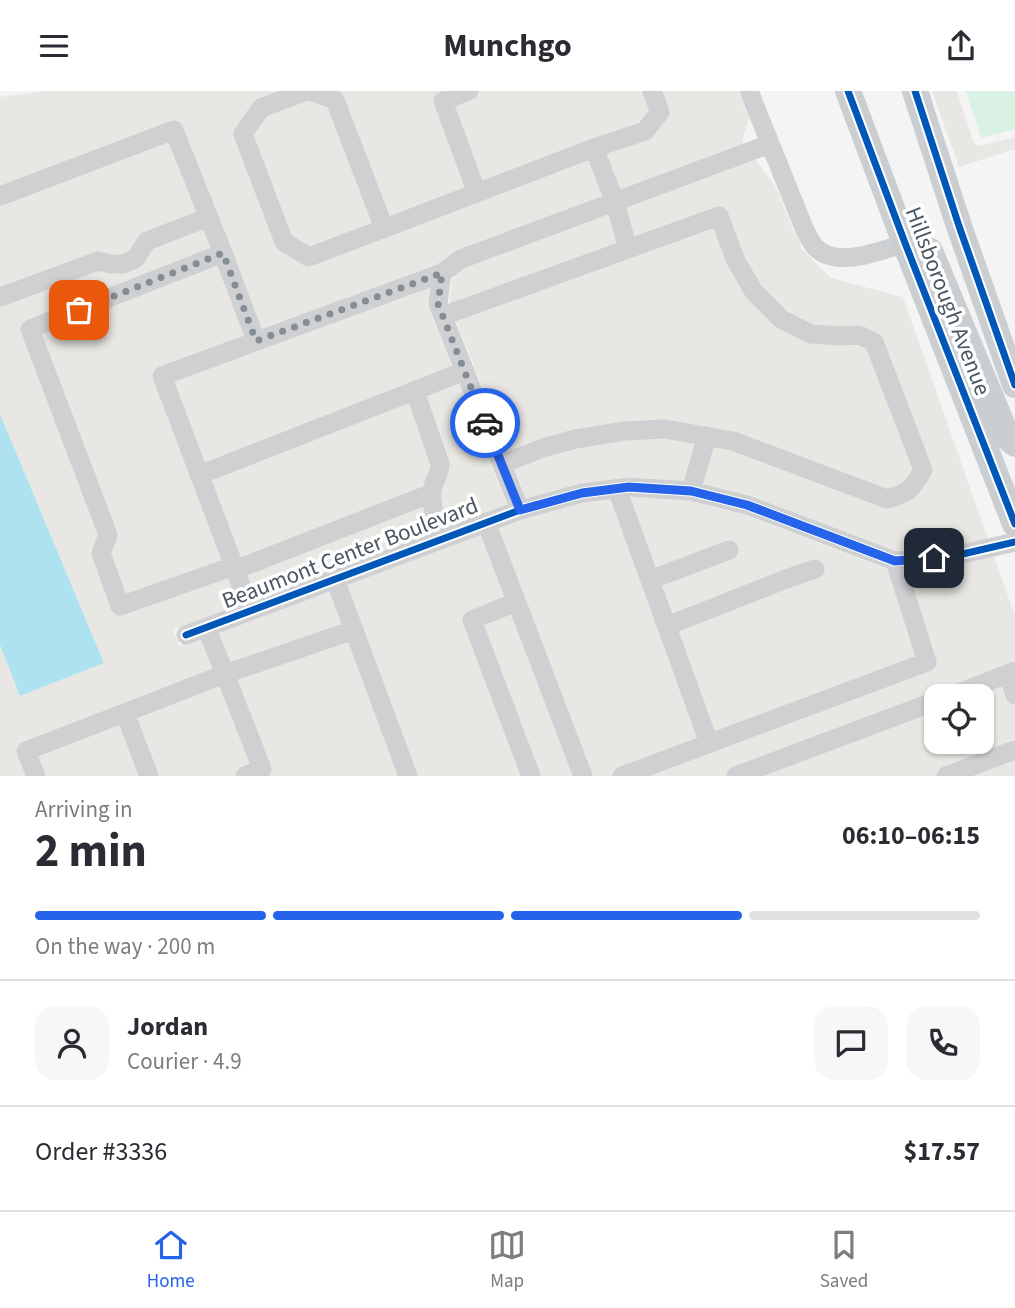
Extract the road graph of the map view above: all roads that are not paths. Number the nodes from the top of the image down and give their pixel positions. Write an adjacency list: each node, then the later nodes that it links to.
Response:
1 (309, 91): 13 (street); 13 (street)
2 (469, 91): 9 (street)
3 (652, 91): 8 (street)
4 (749, 91): 7 (street)
5 (848, 91): 14 (main road, Hillsborough Avenue)
6 (915, 91): 22 (main road, Hillsborough Avenue)
7 (770, 144): 11 (street); 14 (street)
8 (594, 148): 9 (street); 11 (street)
9 (477, 193): 13 (street)
10 (0, 196): 12 (street)
11 (615, 202): 15 (street); 17 (street)
12 (209, 217): 16 (street); 18 (street)
13 (384, 228)
14 (905, 243): 25 (main road); 33 (main road, Hillsborough Avenue)
15 (628, 249): 19 (street); 24 (street)
16 (223, 253): 20 (street); 38 (street)
17 (442, 273): 19 (street); 20 (street)
18 (0, 297)
19 (443, 316): 21 (street)
20 (256, 341): 27 (street)
21 (465, 371): 23 (street); 26 (street)
22 (1015, 385)
23 (415, 391): 27 (street); 30 (street)
24 (707, 436): 26 (street); 29 (street)
25 (1015, 444)
26 (502, 464): 31 (street)
27 (200, 475): 38 (street)
28 (617, 489): 29 (street, Beaumont Center Boulevard); 31 (street, Beaumont Center Boulevard); 41 (street)
29 (691, 491): 37 (street, Beaumont Center Boulevard)
30 (432, 493): 34 (street); 38 (street)
31 (520, 510): 32 (street, Beaumont Center Boulevard)
32 (485, 522): 34 (street, Beaumont Center Boulevard); 42 (street)
33 (1015, 524)
34 (443, 538): 40 (street, Beaumont Center Boulevard)
35 (1015, 541): 37 (street, Beaumont Center Boulevard)
36 (729, 550): 41 (street)
37 (895, 561): 54 (street)
38 (234, 568): 43 (street)
39 (816, 569): 44 (street)
40 (335, 579): 43 (street, Beaumont Center Boulevard); 46 (street)
41 (650, 580): 44 (street)
42 (516, 602): 60 (street); 61 (street)
43 (250, 611): 45 (street, Beaumont Center Boulevard)
44 (667, 626): 54 (street)
45 (206, 627): 47 (street, Beaumont Center Boulevard); 49 (street)
46 (354, 630): 49 (street); 59 (street)
47 (186, 635)
48 (1011, 673): 50 (street); 51 (street)
49 (225, 674): 53 (street); 58 (street)
50 (982, 684)
51 (1015, 695)
52 (924, 706): 63 (street)
53 (125, 713): 56 (street); 57 (street)
54 (709, 743): 62 (street)
55 (1015, 750): 64 (street)
56 (36, 776)
57 (149, 776)
58 (246, 776)
59 (408, 776)
60 (531, 776)
61 (583, 776)
62 (622, 776)
63 (736, 776)
64 (946, 776)

